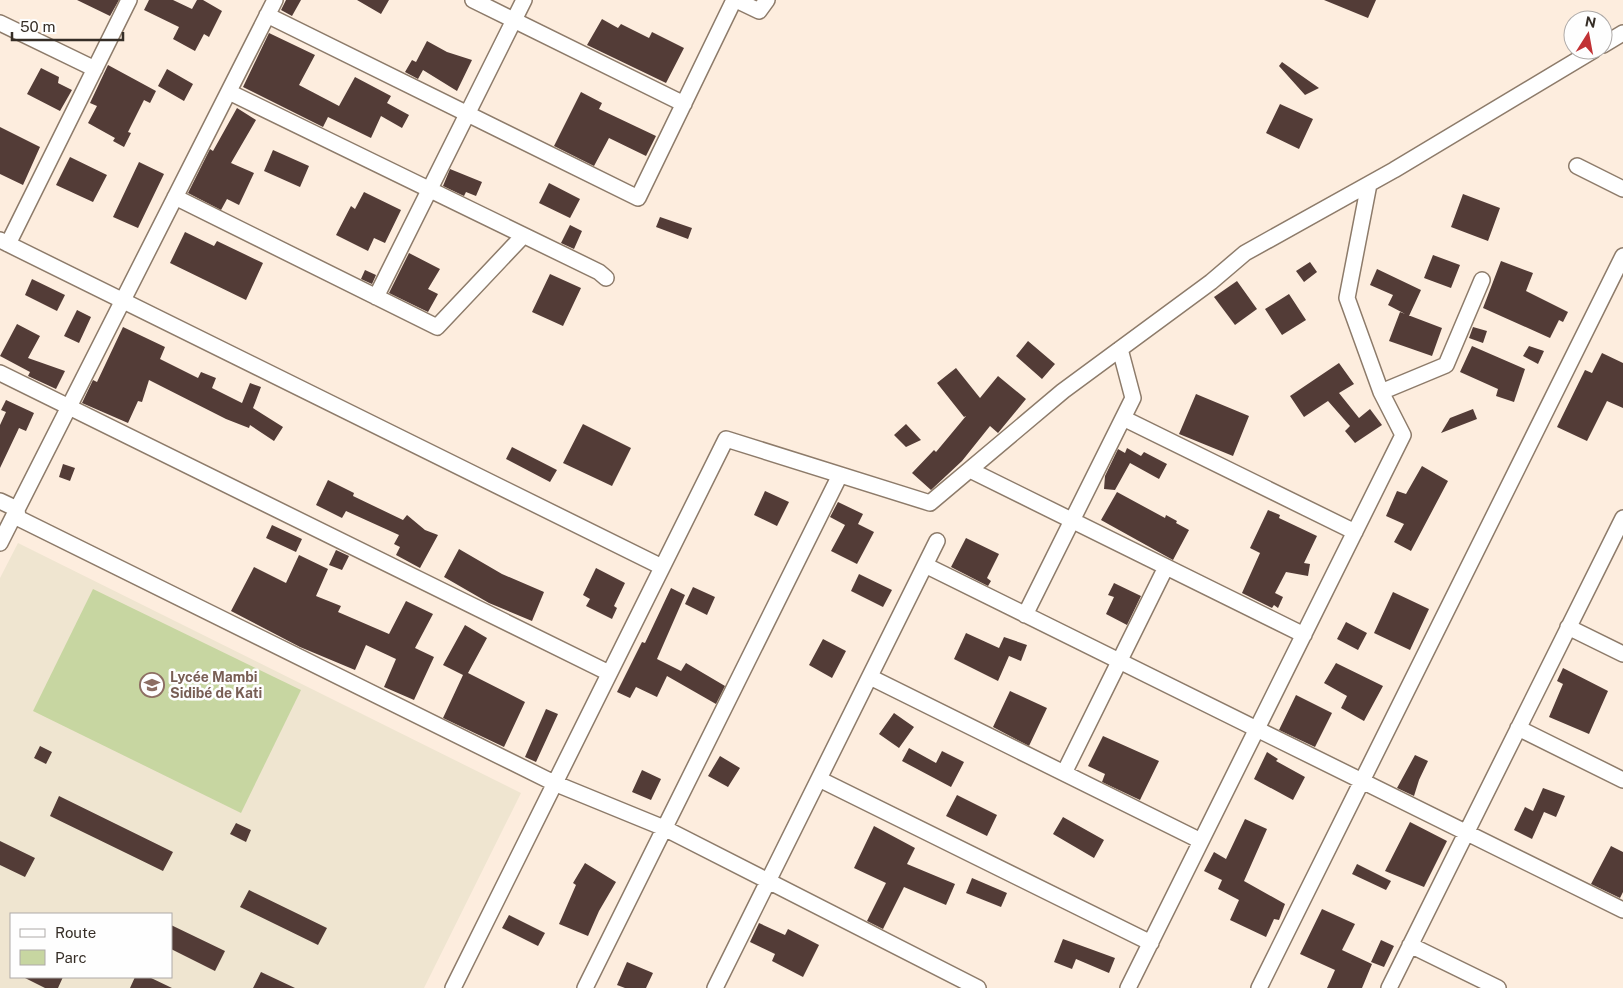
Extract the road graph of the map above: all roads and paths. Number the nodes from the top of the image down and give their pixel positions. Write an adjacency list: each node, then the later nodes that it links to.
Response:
1 (129, 0): 11 (street)
2 (275, 0): 7 (street)
3 (473, 0): 8 (street)
4 (524, 0): 8 (street)
5 (735, 0): 6 (street); 13 (street)
6 (767, 0)
7 (268, 15): 12 (street); 14 (street)
8 (514, 20): 13 (street); 14 (street)
9 (0, 23): 11 (street)
10 (1577, 60): 16 (street)
11 (95, 69): 21 (street)
12 (228, 92): 18 (street); 19 (street)
13 (684, 104): 14 (street)
14 (467, 113): 18 (street)
15 (1577, 166): 17 (street)
16 (1369, 184): 27 (street); 29 (street)
17 (1623, 189)
18 (429, 190): 20 (street); 25 (street)
19 (175, 197): 25 (street); 26 (street)
20 (522, 237): 23 (street); 25 (street)
21 (4, 242): 26 (street)
22 (1623, 256): 56 (street)
23 (606, 278)
24 (1482, 280): 29 (street)
25 (376, 297)
26 (123, 300): 30 (street); 42 (street)
27 (1120, 349): 31 (street); 32 (street)
28 (0, 373): 30 (street)
29 (1381, 392): 38 (street)
30 (69, 407): 35 (street); 49 (street)
31 (1123, 418): 37 (street); 38 (street)
32 (970, 470): 33 (street); 37 (street)
33 (840, 475): 42 (street); 58 (street)
34 (0, 501): 35 (street)
35 (17, 509): 40 (street); 57 (street)
36 (1623, 518): 45 (street)
37 (1072, 521): 43 (street); 44 (street)
38 (1355, 532): 46 (street)
39 (937, 541): 41 (street)
40 (0, 543)
41 (925, 565): 44 (street); 50 (street)
42 (662, 566): 49 (street)
43 (1166, 567): 46 (street); 48 (street)
44 (1026, 615): 48 (street)
45 (1568, 627): 47 (street); 51 (street)
46 (1304, 635): 52 (street)
47 (1623, 654)
48 (1119, 661): 52 (street); 53 (street)
49 (609, 673): 57 (street)
50 (870, 677): 53 (street); 54 (street)
51 (1518, 728): 55 (street); 59 (street)
52 (1257, 729): 56 (street); 60 (street)
53 (1064, 773): 60 (street)
54 (819, 779): 61 (street); 63 (street)
55 (1623, 780)
56 (1362, 781): 59 (street); 70 (street)
57 (555, 783): 58 (street); 65 (street)
58 (664, 828): 61 (street); 66 (street)
59 (1466, 832): 62 (street); 64 (street)
60 (1201, 841): 63 (street)
61 (768, 880): 67 (street); 68 (street)
62 (1623, 910)
63 (1151, 943): 69 (street)
64 (1410, 945): 71 (street); 72 (street)
65 (453, 988)
66 (585, 988)
67 (715, 988)
68 (978, 988)
69 (1128, 988)
70 (1259, 988)
71 (1389, 988)
72 (1498, 988)

